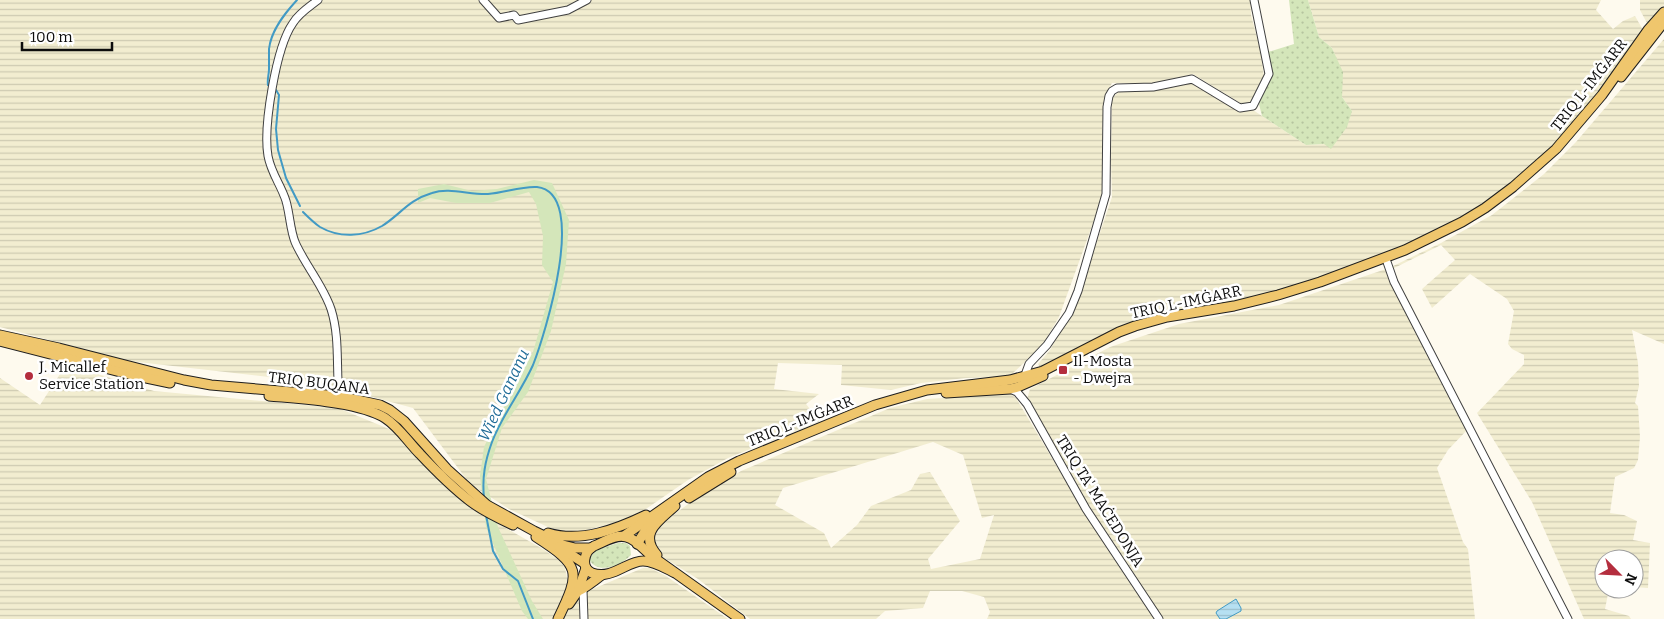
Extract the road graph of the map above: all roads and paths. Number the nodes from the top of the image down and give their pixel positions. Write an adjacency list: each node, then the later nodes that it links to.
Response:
1 (318, 0): 12 (street)
2 (483, 0): 3 (street)
3 (588, 0)
4 (1254, 0): 10 (street)
5 (1664, 12): 10 (main road, TRIQ L-IMĠARR)
6 (1664, 22): 7 (main road, TRIQ L-IMĠARR)
7 (1387, 262): 10 (main road, TRIQ L-IMĠARR); 30 (street)
8 (0, 335): 12 (main road, TRIQ BUQANA)
9 (0, 341): 17 (main road, TRIQ BUQANA)
10 (1024, 379): 11 (main road, TRIQ L-IMĠARR); 13 (street); 14 (main road, TRIQ L-IMĠARR)
11 (1010, 389): 13 (street); 15 (main road, TRIQ L-IMĠARR)
12 (339, 396): 16 (main road, TRIQ BUQANA)
13 (1020, 396): 29 (street, TRIQ TA' MAĊEDONJA)
14 (708, 477): 16 (main road); 18 (main road, TRIQ L-IMĠARR)
15 (676, 506): 19 (main road, TRIQ L-IMĠARR); 23 (main road)
16 (524, 525): 20 (main road, TRIQ BUQANA)
17 (534, 536): 22 (main road, TRIQ BUQANA); 26 (main road)
18 (624, 536): 19 (main road); 20 (main road)
19 (639, 546): 21 (main road); 23 (main road)
20 (591, 548): 22 (main road)
21 (637, 563): 23 (main road); 24 (main road)
22 (585, 565): 24 (main road); 25 (main road)
23 (675, 573): 28 (main road)
24 (602, 575): 25 (main road)
25 (580, 591): 26 (main road); 27 (street)
26 (558, 619)
27 (584, 619)
28 (740, 619)
29 (1159, 619)
30 (1568, 619)

